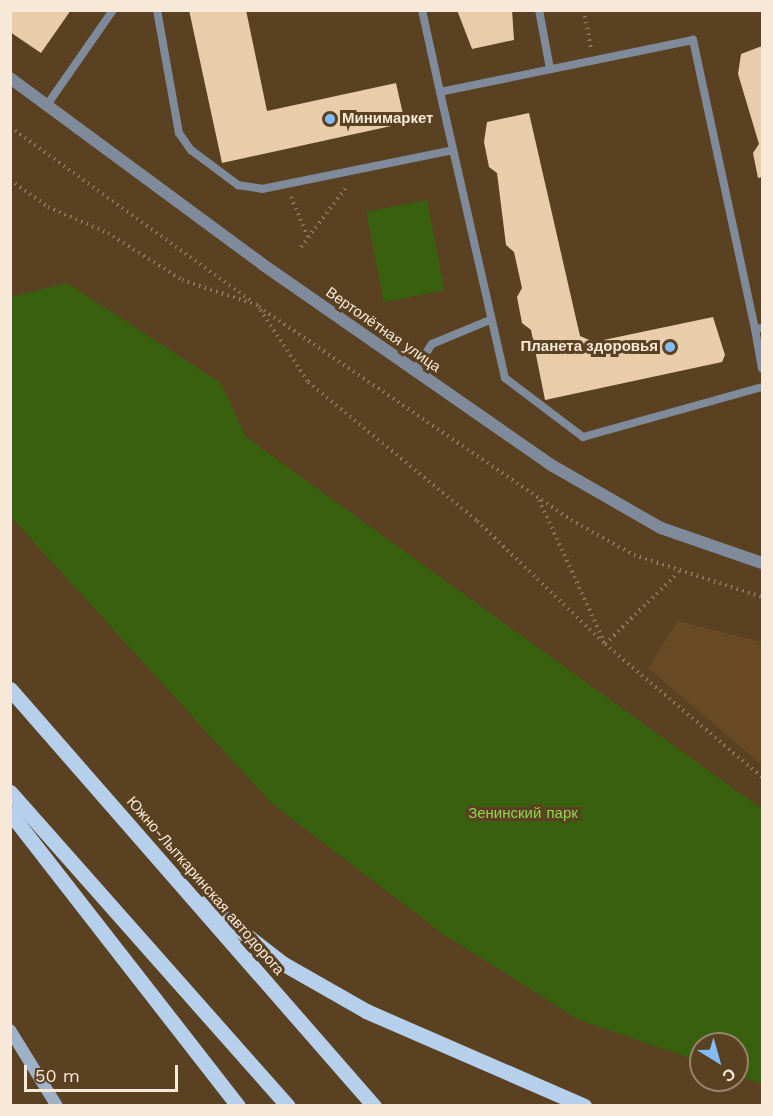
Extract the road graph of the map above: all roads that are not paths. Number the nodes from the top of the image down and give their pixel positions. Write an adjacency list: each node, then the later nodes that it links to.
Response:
1 (113, 10): 8 (lane)
2 (157, 10): 9 (lane)
3 (422, 10): 7 (lane)
4 (539, 10): 5 (lane)
5 (550, 69): 7 (lane); 11 (lane)
6 (10, 78): 8 (street, Вертолётная улица)
7 (440, 92): 9 (lane)
8 (47, 105): 13 (street, Вертолётная улица)
9 (453, 150): 10 (lane)
10 (490, 320): 13 (lane); 14 (lane)
11 (759, 329): 12 (lane)
12 (762, 368)
13 (415, 369): 15 (street, Вертолётная улица)
14 (762, 387)
15 (762, 563)
16 (10, 689): 19 (main road, Южно-Лыткаринская автодорога)
17 (10, 792): 22 (main road)
18 (10, 813): 21 (main road)
19 (174, 878): 24 (main road, Южно-Лыткаринская автодорога); 25 (main road)
20 (10, 1030): 23 (main road)
21 (234, 1101)
22 (287, 1104)
23 (57, 1106)
24 (374, 1106)
25 (584, 1106)

